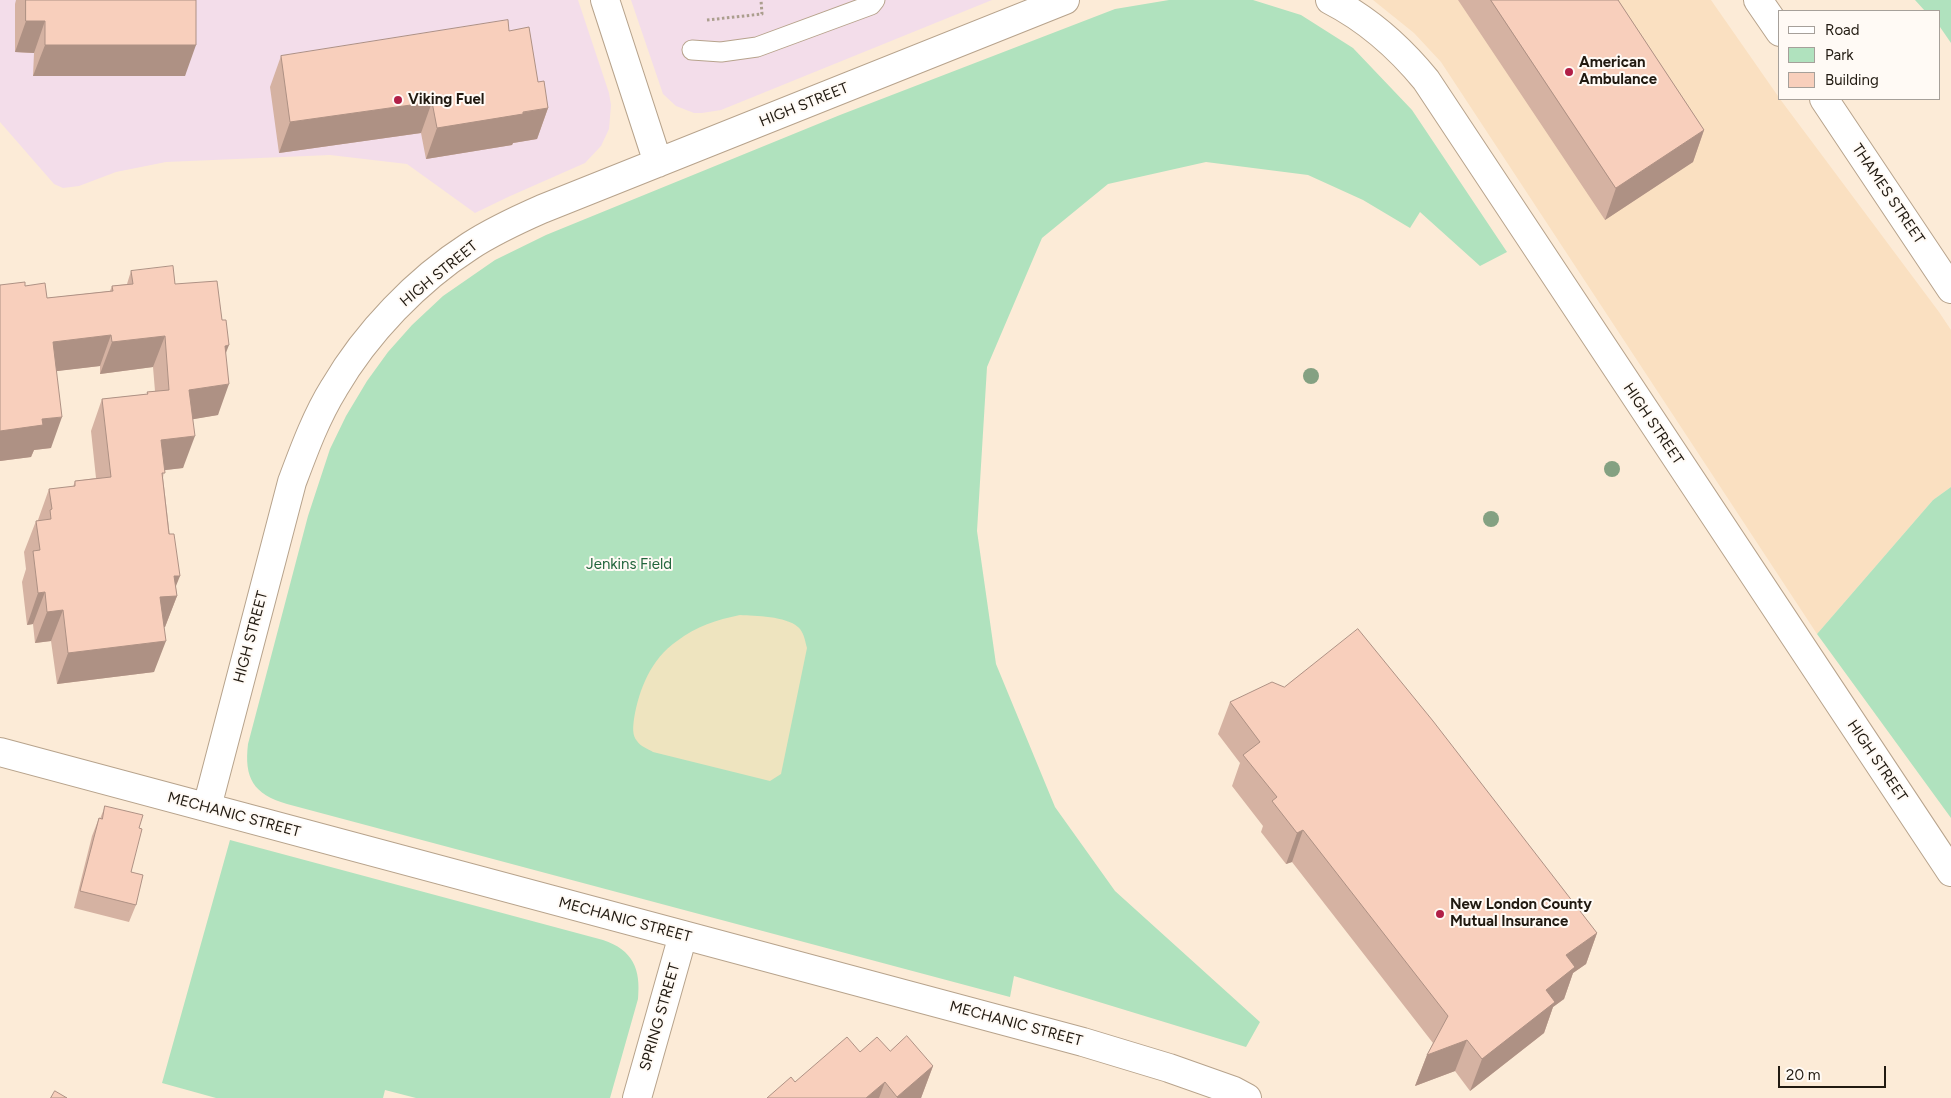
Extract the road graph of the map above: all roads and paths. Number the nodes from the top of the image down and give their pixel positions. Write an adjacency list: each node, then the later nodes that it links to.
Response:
1 (605, 0): 11 (street)
2 (761, 0): 7 (path)
3 (875, 0): 9 (lane)
4 (1065, 0): 11 (street, HIGH STREET)
5 (1330, 0): 15 (street, HIGH STREET)
6 (1758, 0): 8 (street)
7 (707, 20)
8 (1778, 29)
9 (692, 50)
10 (1825, 100): 12 (street, THAMES STREET)
11 (658, 163): 14 (street, HIGH STREET)
12 (1951, 289)
13 (0, 752): 14 (street, MECHANIC STREET)
14 (207, 807): 16 (street, MECHANIC STREET)
15 (1951, 872)
16 (683, 935): 17 (street, SPRING STREET); 18 (street, MECHANIC STREET)
17 (637, 1098)
18 (1247, 1098)

